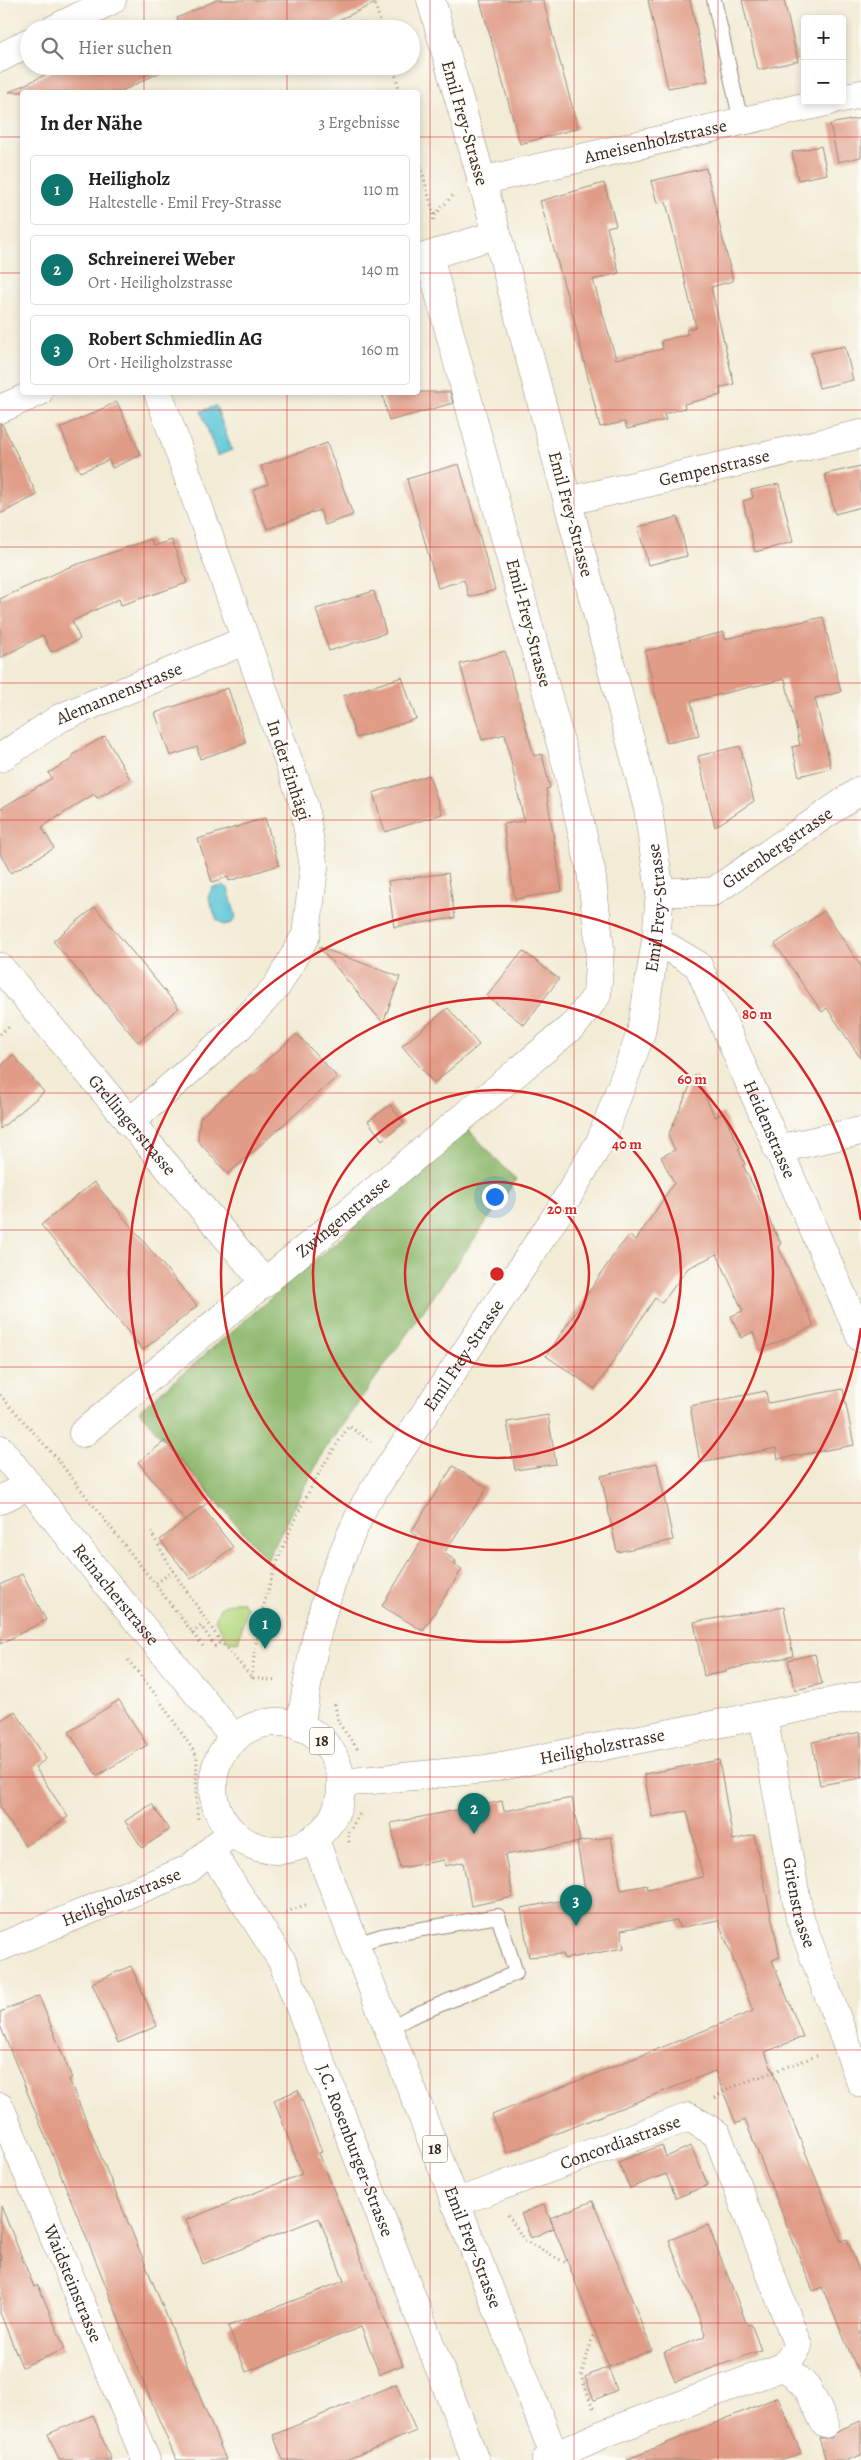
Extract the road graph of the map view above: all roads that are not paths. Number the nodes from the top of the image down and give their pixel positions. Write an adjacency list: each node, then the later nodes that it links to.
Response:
1 (112, 0): 4 (street)
2 (431, 0): 11 (street, Emil Frey-Strasse)
3 (714, 0): 10 (lane)
4 (64, 16)
5 (20, 47): 6 (street)
6 (0, 58)
7 (861, 94): 8 (street)
8 (846, 97)
9 (813, 105): 10 (street, Ameisenholzstrasse)
10 (741, 122): 11 (street, Ameisenholzstrasse)
11 (481, 181): 12 (street, Emil Frey-Strasse)
12 (497, 234): 13 (street); 18 (street, Emil Frey-Strasse)
13 (423, 257): 25 (street, Emil-Frey-Strasse)
14 (32, 395): 16 (street)
15 (159, 395): 19 (street, In der Einhägi)
16 (0, 409)
17 (861, 434): 18 (street, Gempenstrasse)
18 (568, 501): 22 (street, Emil Frey-Strasse)
19 (244, 641): 20 (street, Alemannenstrasse); 26 (street, In der Einhägi)
20 (0, 758)
21 (861, 790): 22 (street, Gutenbergstrasse)
22 (660, 892): 23 (street, Emil Frey-Strasse)
23 (656, 940): 28 (street, Heidenstrasse); 37 (street, Emil Frey-Strasse)
24 (0, 968): 26 (street, Grellingerstrasse)
25 (597, 995): 29 (street, Zwingenstrasse)
26 (129, 1123): 29 (street, Grellingerstrasse)
27 (861, 1131): 28 (street)
28 (777, 1149): 30 (street, Heidenstrasse)
29 (265, 1283): 31 (street, Zwingenstrasse)
30 (861, 1338)
31 (83, 1434)
32 (0, 1449): 33 (street, Reinacherstrasse)
33 (29, 1485): 34 (street); 38 (street, Reinacherstrasse)
34 (0, 1500)
35 (861, 1696): 36 (street, Heiligholzstrasse)
36 (763, 1715): 39 (street, Heiligholzstrasse); 46 (street, Grienstrasse)
37 (300, 1727): 38 (street, 18); 39 (street, 18)
38 (235, 1739): 40 (street, 18)
39 (341, 1783): 41 (street, 18)
40 (232, 1832): 41 (street, 18); 42 (street, Heiligholzstrasse)
41 (314, 1838): 43 (street, Emil Frey-Strasse / 18)
42 (212, 1852): 44 (street, Heiligholzstrasse); 53 (street, J.C. Rosenburger-Strasse)
43 (356, 1944): 45 (street, Emil Frey-Strasse / 18); 45 (lane)
44 (0, 1947)
45 (388, 2029): 48 (street, Emil Frey-Strasse / 18)
46 (861, 2083)
47 (0, 2107): 52 (street, Waidsteinstrasse)
48 (455, 2203): 49 (street, Concordiastrasse); 51 (street, Emil Frey-Strasse / 18)
49 (785, 2366): 50 (street); 51 (street)
50 (824, 2424)
51 (552, 2459)
52 (146, 2460)
53 (475, 2460)

